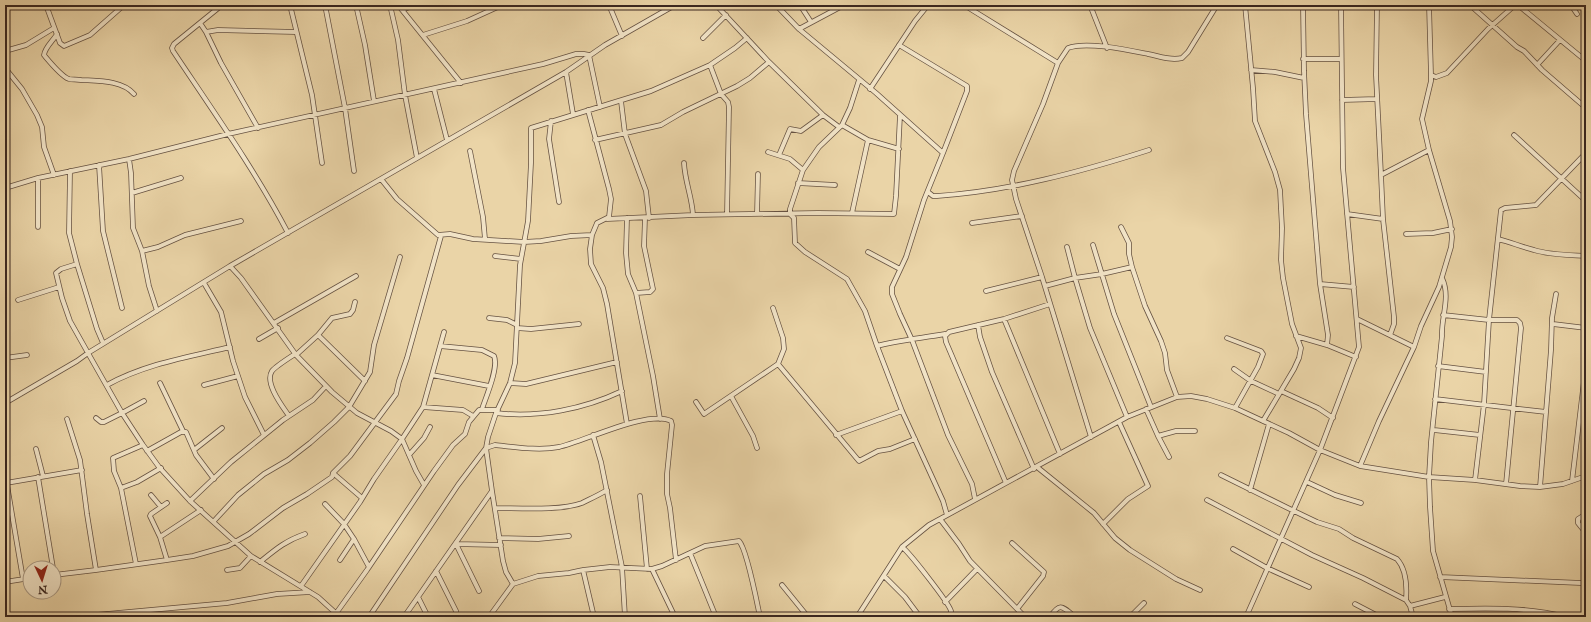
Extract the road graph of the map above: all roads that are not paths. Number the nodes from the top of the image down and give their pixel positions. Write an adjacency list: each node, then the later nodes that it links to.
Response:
1 (46, 5): 36 (street)
2 (124, 5): 40 (street)
3 (222, 5): 34 (street)
4 (290, 5): 39 (street)
5 (325, 5): 74 (street)
6 (356, 5): 72 (street)
7 (390, 5): 68 (street)
8 (398, 5): 30 (street)
9 (415, 5): 30 (street)
10 (610, 5): 42 (street)
11 (675, 5): 42 (street)
12 (716, 5): 32 (street)
13 (776, 5): 37 (street)
14 (800, 5): 33 (street)
15 (844, 5): 29 (street)
16 (928, 5): 46 (street)
17 (964, 5): 54 (street)
18 (1090, 5): 47 (street)
19 (1217, 5): 47 (street)
20 (1245, 5): 58 (street)
21 (1303, 5): 50 (street)
22 (1341, 5): 51 (street)
23 (1376, 5): 69 (street)
24 (1430, 5): 60 (street)
25 (1470, 5): 35 (street)
26 (1516, 5): 35 (street); 45 (street)
27 (1570, 5): 31 (street)
28 (500, 6): 41 (street)
29 (837, 6): 33 (street)
30 (402, 10): 41 (street)
31 (1577, 14)
32 (726, 15): 43 (street); 44 (street)
33 (811, 22): 37 (street)
34 (200, 24): 38 (street); 84 (street)
35 (1493, 25): 56 (street); 60 (street)
36 (54, 28): 40 (street); 48 (street)
37 (799, 30): 62 (street)
38 (206, 32): 39 (street); 83 (street)
39 (296, 32): 78 (street)
40 (56, 34): 66 (street)
41 (423, 35): 63 (street)
42 (622, 36): 49 (street)
43 (703, 38)
44 (747, 38): 53 (street); 55 (street)
45 (1560, 40): 52 (street); 56 (street)
46 (899, 45): 65 (street); 95 (street)
47 (1107, 48): 54 (street)
48 (5, 51)
49 (589, 55): 59 (street); 63 (street); 73 (street)
50 (1303, 59): 51 (street); 61 (street)
51 (1341, 59): 70 (street)
52 (1586, 61)
53 (769, 62): 67 (street); 79 (street)
54 (1058, 63): 115 (street)
55 (710, 65): 67 (street); 71 (street)
56 (1537, 65): 75 (street)
57 (5, 68): 107 (street)
58 (1252, 70): 61 (street); 191 (street)
59 (566, 72): 77 (street); 87 (street)
60 (1431, 75): 92 (street)
61 (1304, 78): 162 (street)
62 (859, 80): 65 (street); 82 (street)
63 (461, 83): 64 (street)
64 (434, 89): 68 (street); 87 (street)
65 (870, 89): 80 (street)
66 (134, 94)
67 (721, 94): 85 (street); 122 (street)
68 (405, 95): 72 (street); 98 (street)
69 (1377, 99): 70 (street); 108 (street)
70 (1342, 100): 125 (street)
71 (622, 101): 73 (street); 85 (street)
72 (374, 102): 74 (street)
73 (600, 107): 76 (street)
74 (345, 108): 78 (street); 105 (street)
75 (1586, 108)
76 (588, 110): 77 (street); 88 (street)
77 (573, 114): 81 (street)
78 (314, 115): 83 (street); 100 (street)
79 (824, 115): 82 (street); 97 (street)
80 (900, 115): 90 (street); 95 (street)
81 (551, 121): 120 (street); 143 (street)
82 (841, 126): 89 (street); 103 (street)
83 (258, 128): 84 (street)
84 (228, 134): 99 (street); 137 (street)
85 (625, 134): 88 (street); 129 (street)
86 (1514, 135): 112 (street)
87 (446, 140): 98 (street)
88 (595, 140): 130 (street)
89 (868, 140): 90 (street); 121 (street)
90 (898, 149): 121 (street)
91 (1149, 150): 115 (street)
92 (1429, 150): 108 (street); 136 (street)
93 (470, 151): 141 (street)
94 (768, 152): 97 (street)
95 (943, 152): 118 (street)
96 (1586, 154): 112 (street)
97 (779, 155): 103 (street)
98 (417, 158): 111 (street)
99 (129, 160): 102 (street); 117 (street)
100 (322, 163)
101 (684, 163): 126 (street)
102 (99, 165): 104 (street); 172 (street)
103 (803, 170): 113 (street)
104 (70, 171): 107 (street); 152 (street)
105 (354, 171)
106 (758, 174): 123 (street)
107 (54, 175): 109 (street)
108 (1381, 175): 131 (street)
109 (38, 178): 116 (street); 134 (street)
110 (181, 178): 117 (street)
111 (381, 179): 137 (street); 140 (street)
112 (1562, 179): 119 (street); 142 (street)
113 (798, 183): 114 (street); 124 (street)
114 (836, 184)
115 (1012, 186): 118 (street); 127 (street)
116 (5, 188)
117 (132, 192): 146 (street)
118 (928, 192): 155 (street)
119 (1586, 201)
120 (559, 202)
121 (852, 213): 124 (street)
122 (727, 214): 123 (street); 126 (street)
123 (757, 214): 124 (street)
124 (790, 214): 198 (street)
125 (1347, 214): 131 (street); 165 (street)
126 (693, 215): 129 (street)
127 (1022, 216): 133 (street); 158 (street)
128 (627, 218): 129 (street); 130 (street); 167 (street)
129 (647, 218): 167 (street)
130 (608, 219): 139 (street)
131 (1383, 219): 189 (street)
132 (241, 221): 146 (street)
133 (972, 222)
134 (38, 227)
135 (1121, 227): 154 (street)
136 (1452, 229): 138 (street); 160 (street)
137 (288, 232): 153 (street)
138 (1406, 234)
139 (592, 235): 143 (street); 207 (street)
140 (441, 236): 141 (street); 254 (street)
141 (485, 239): 143 (street)
142 (1498, 239): 149 (street); 179 (street)
143 (524, 242): 151 (street)
144 (1093, 244): 156 (street)
145 (1067, 247): 159 (street)
146 (142, 251): 174 (street)
147 (868, 252): 155 (street)
148 (495, 256): 151 (street)
149 (1586, 256)
150 (400, 257): 214 (street)
151 (521, 259): 184 (street)
152 (77, 264): 164 (street); 195 (street)
153 (230, 266): 161 (street); 180 (street)
154 (1132, 267): 156 (street); 225 (street)
155 (900, 269): 194 (street)
156 (1102, 274): 159 (street); 233 (street)
157 (356, 276): 180 (street)
158 (1042, 277): 163 (street); 166 (street)
159 (1075, 278): 163 (street); 247 (street)
160 (1442, 278): 175 (street); 200 (street)
161 (204, 282): 174 (street); 199 (street)
162 (1320, 284): 165 (street); 196 (street)
163 (1045, 286): 171 (street)
164 (59, 287): 169 (street); 202 (street)
165 (1354, 287): 178 (street)
166 (986, 291)
167 (636, 293): 249 (street)
168 (1556, 294): 182 (street)
169 (18, 300)
170 (354, 302): 190 (street)
171 (1050, 304): 177 (street); 268 (street)
172 (122, 308)
173 (773, 308): 208 (street)
174 (157, 311): 195 (street)
175 (1443, 315): 179 (street); 209 (street)
176 (489, 318): 184 (street)
177 (1004, 319): 183 (street); 278 (street)
178 (1357, 319): 189 (street); 205 (street)
179 (1489, 320): 211 (street); 235 (street)
180 (274, 323): 185 (street)
181 (579, 324): 184 (street)
182 (1552, 324): 186 (street); 240 (street)
183 (978, 325): 188 (street); 283 (street)
184 (517, 327): 217 (street)
185 (278, 328): 193 (street); 203 (street)
186 (1586, 328)
187 (444, 332): 197 (street)
188 (945, 334): 194 (street); 296 (street)
189 (1390, 334): 200 (street)
190 (318, 335): 203 (street); 214 (street)
191 (1296, 336): 196 (street); 223 (street)
192 (1227, 338): 215 (street)
193 (259, 339)
194 (912, 340): 198 (street); 307 (street)
195 (103, 343): 202 (street)
196 (1327, 345): 205 (street)
197 (440, 346): 212 (street); 221 (street)
198 (877, 346): 238 (street)
199 (230, 347): 213 (street); 218 (street)
200 (1414, 347): 281 (street)
201 (1586, 349): 243 (street)
202 (88, 353): 218 (street); 229 (street)
203 (295, 354): 220 (street); 244 (street)
204 (27, 355): 206 (street)
205 (1356, 357): 250 (street)
206 (5, 358)
207 (618, 362): 217 (street); 222 (street)
208 (778, 364): 224 (street); 265 (street)
209 (1438, 366): 211 (street); 226 (street)
210 (1234, 369): 215 (street)
211 (1486, 372): 230 (street)
212 (432, 375): 221 (street); 232 (street)
213 (238, 376): 219 (street); 263 (street)
214 (365, 381): 231 (street)
215 (1251, 381): 223 (street); 234 (street)
216 (160, 383): 261 (street)
217 (510, 383): 239 (street)
218 (107, 385): 241 (street)
219 (204, 385)
220 (326, 386): 231 (street); 244 (street)
221 (489, 386): 236 (street)
222 (622, 390): 239 (street); 256 (street)
223 (1280, 392): 250 (street); 253 (street)
224 (731, 396): 242 (street); 273 (street)
225 (1177, 397): 233 (street); 234 (street)
226 (1436, 399): 230 (street); 260 (street)
227 (144, 401): 241 (street)
228 (696, 402): 242 (street)
229 (5, 403)
230 (1484, 404): 235 (street); 266 (street)
231 (349, 407): 254 (street); 322 (street)
232 (423, 407): 245 (street); 269 (street)
233 (1151, 407): 237 (street)
234 (1235, 408): 253 (street)
235 (1513, 408): 240 (street); 297 (street)
236 (482, 409): 239 (street); 245 (street)
237 (1146, 409): 247 (street); 267 (street)
238 (902, 411): 265 (street); 270 (street)
239 (497, 412): 272 (street)
240 (1546, 412): 299 (street)
241 (122, 414): 248 (street); 271 (street)
242 (704, 414): 252 (street)
243 (1580, 414): 246 (street); 293 (street)
244 (289, 416): 263 (street)
245 (473, 416): 298 (street)
246 (1586, 416)
247 (1127, 417): 255 (street)
248 (96, 418)
249 (660, 418): 256 (street); 343 (street)
250 (1333, 418): 276 (street)
251 (67, 420): 284 (street)
252 (708, 420)
253 (1262, 421): 257 (street)
254 (375, 422): 269 (street); 286 (street)
255 (1119, 422): 268 (street); 324 (street)
256 (627, 424): 264 (street)
257 (1269, 424): 276 (street); 302 (street)
258 (430, 427): 279 (street)
259 (222, 428): 275 (street)
260 (1434, 430): 266 (street); 290 (street)
261 (183, 431): 275 (street); 277 (street)
262 (1195, 431): 267 (street)
263 (264, 435): 291 (street)
264 (593, 435): 272 (street); 301 (street)
265 (836, 435): 270 (street)
266 (1480, 435): 292 (street)
267 (1158, 436): 280 (street)
268 (1091, 437): 278 (street)
269 (402, 439): 279 (street); 306 (street)
270 (915, 439): 320 (street)
271 (142, 445): 277 (street); 300 (street)
272 (486, 448): 303 (street); 382 (street)
273 (757, 448)
274 (36, 449): 289 (street)
275 (194, 450): 291 (street)
276 (1320, 450): 281 (street); 294 (street)
277 (148, 451): 282 (street)
278 (1060, 454): 283 (street)
279 (409, 455): 298 (street)
280 (1169, 457)
281 (1360, 466): 290 (street)
282 (161, 468): 300 (street); 309 (street)
283 (1036, 468): 296 (street); 324 (street)
284 (82, 470): 289 (street); 351 (street)
285 (5, 473): 295 (street)
286 (333, 473): 306 (street); 332 (street)
287 (1221, 475): 302 (street)
288 (1586, 476): 293 (street)
289 (41, 477): 295 (street); 340 (street)
290 (1429, 477): 292 (street); 358 (street)
291 (214, 478): 309 (street)
292 (1475, 480): 297 (street)
293 (1572, 481): 299 (street)
294 (1307, 482): 311 (street); 316 (street)
295 (6, 483): 317 (street)
296 (1006, 483): 307 (street)
297 (1506, 484): 299 (street)
298 (424, 485): 346 (street)
299 (1540, 487)
300 (121, 488): 345 (street)
301 (607, 490): 314 (street); 347 (street)
302 (1250, 490): 316 (street)
303 (492, 491): 314 (street); 334 (street)
304 (152, 495): 313 (street)
305 (640, 496): 349 (street)
306 (362, 498): 323 (street)
307 (975, 499): 320 (street)
308 (1207, 500): 331 (street)
309 (190, 501): 315 (street)
310 (167, 503): 313 (street)
311 (1361, 503)
312 (325, 504): 323 (street)
313 (161, 507): 328 (street)
314 (495, 508): 329 (street)
315 (201, 510): 322 (street); 328 (street)
316 (1294, 511): 331 (street); 371 (street)
317 (11, 513): 318 (street); 355 (street)
318 (5, 514)
319 (1586, 514): 325 (street)
320 (947, 515): 321 (street)
321 (940, 519): 336 (street); 350 (street)
322 (214, 521): 332 (street)
323 (344, 524): 330 (street); 364 (street)
324 (1103, 524): 366 (street)
325 (1586, 533)
326 (305, 534): 344 (street)
327 (569, 536): 329 (street)
328 (160, 537): 341 (street)
329 (499, 538): 335 (street)
330 (354, 539): 342 (street); 346 (street)
331 (1280, 539): 348 (street); 371 (street)
332 (236, 542): 339 (street); 341 (street)
333 (1012, 543): 376 (street)
334 (456, 544): 335 (street); 354 (street); 368 (street)
335 (501, 545): 361 (street)
336 (902, 547): 357 (street); 372 (street)
337 (1233, 549): 348 (street)
338 (690, 553): 343 (street); 389 (street); 390 (street)
339 (251, 556): 344 (street); 352 (street)
340 (52, 560)
341 (168, 560): 345 (street)
342 (340, 560)
343 (676, 560): 349 (street)
344 (260, 562): 364 (street)
345 (136, 564): 351 (street)
346 (370, 567): 379 (street)
347 (622, 568): 349 (street); 353 (street); 387 (street)
348 (1267, 568): 365 (street); 399 (street)
349 (649, 569): 388 (street)
350 (976, 569): 372 (street); 376 (street)
351 (96, 570): 356 (street)
352 (227, 570)
353 (583, 570): 361 (street); 386 (street)
354 (436, 571): 370 (street); 378 (street)
355 (22, 574)
356 (62, 574)
357 (884, 576): 392 (street); 393 (street)
358 (1440, 577): 362 (street); 369 (street)
359 (22, 579): 360 (street)
360 (5, 582)
361 (513, 584): 385 (street)
362 (1581, 584)
363 (782, 585): 391 (street)
364 (301, 586): 367 (street)
365 (1309, 588)
366 (1200, 590)
367 (310, 592): 379 (street); 380 (street)
368 (480, 592)
369 (1445, 597): 375 (street); 377 (street)
370 (418, 598): 383 (street); 384 (street)
371 (1406, 600): 375 (street)
372 (945, 602): 394 (street)
373 (1144, 603): 398 (street)
374 (1355, 604): 400 (street)
375 (1410, 606): 401 (street)
376 (1018, 609): 395 (street)
377 (1449, 609): 402 (street); 403 (street)
378 (456, 611)
379 (337, 612): 381 (street)
380 (74, 617)
381 (340, 617)
382 (369, 617)
383 (404, 617)
384 (428, 617)
385 (489, 617)
386 (594, 617)
387 (626, 617)
388 (675, 617)
389 (716, 617)
390 (760, 617)
391 (808, 617)
392 (857, 617)
393 (920, 617)
394 (950, 617)
395 (1025, 617)
396 (1050, 617): 397 (street)
397 (1075, 617)
398 (1130, 617)
399 (1246, 617)
400 (1380, 617)
401 (1413, 617)
402 (1452, 617)
403 (1566, 617)

